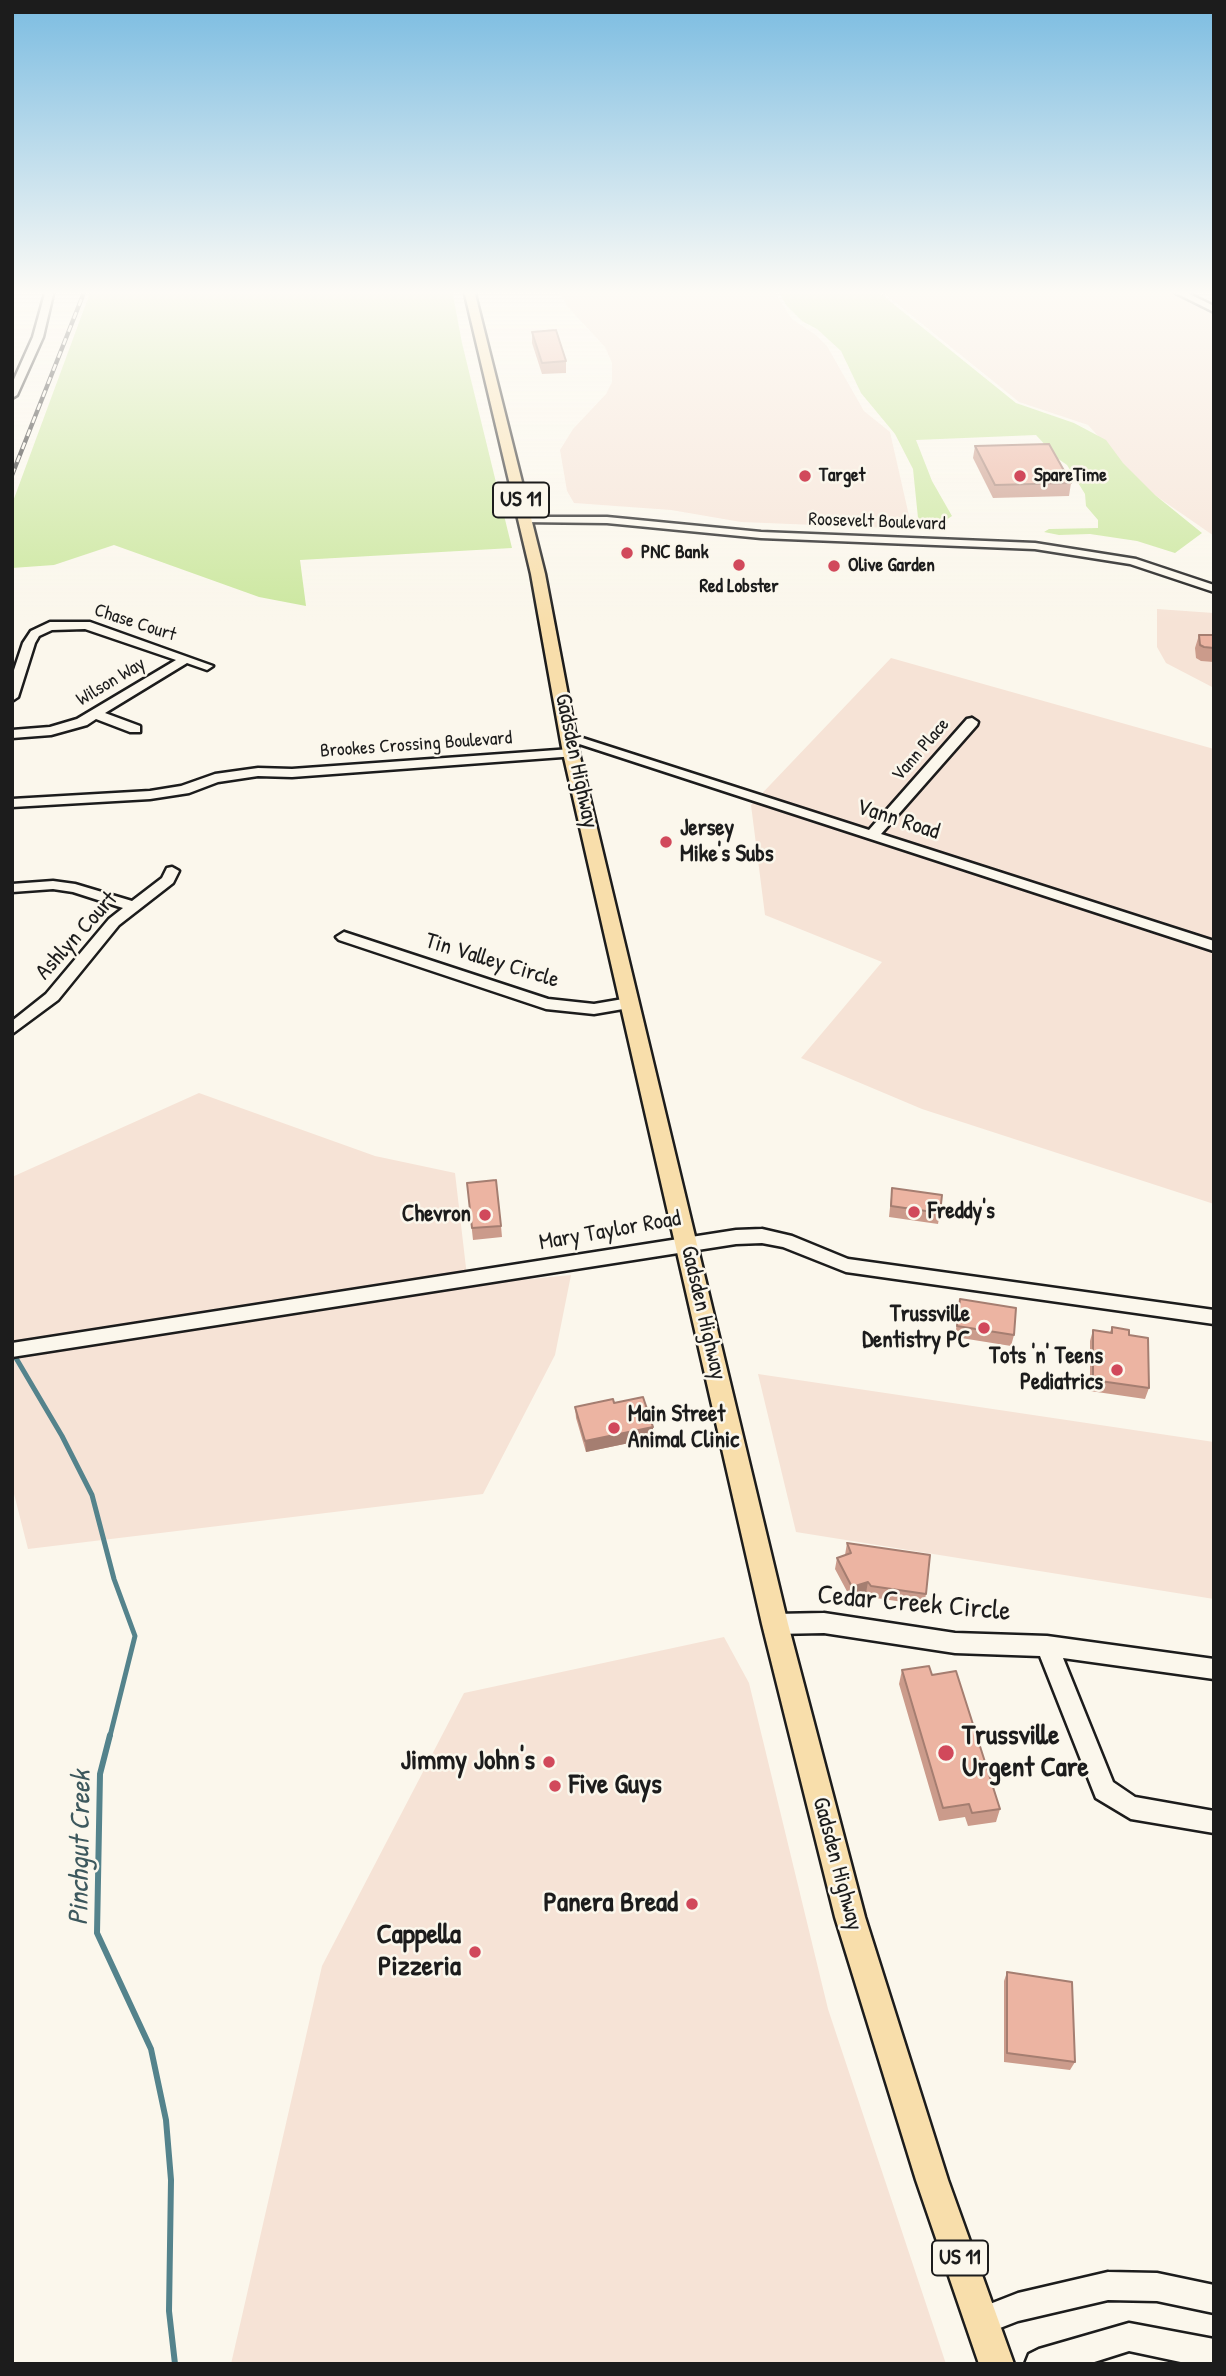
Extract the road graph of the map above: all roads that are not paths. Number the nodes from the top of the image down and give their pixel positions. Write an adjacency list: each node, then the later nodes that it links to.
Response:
1 (498, 401): 2 (main road, Gadsden Highway / US 11)
2 (530, 520): 3 (street, Roosevelt Boulevard); 4 (street, Roosevelt Boulevard); 12 (main road, Gadsden Highway / US 11)
3 (1214, 579)
4 (1214, 589)
5 (184, 660): 6 (street, Chase Court); 7 (street, Chase Court); 8 (street, Wilson Way)
6 (207, 666)
7 (12, 697)
8 (97, 715): 10 (street); 11 (street, Wilson Way)
9 (972, 722): 14 (street, Vann Place)
10 (135, 729)
11 (12, 734)
12 (570, 745): 13 (street, Brookes Crossing Boulevard); 14 (street, Vann Road); 20 (main road, Gadsden Highway / US 11)
13 (12, 803)
14 (872, 836): 19 (street, Vann Road)
15 (172, 871): 17 (street, Ashlyn Court)
16 (12, 888): 17 (street)
17 (133, 906): 21 (street, Ashlyn Court)
18 (344, 937): 20 (street, Tin Valley Circle)
19 (1214, 946)
20 (629, 1003): 22 (main road, Gadsden Highway / US 11)
21 (12, 1029)
22 (687, 1243): 23 (street, Mary Taylor Road); 24 (street, Mary Taylor Road); 25 (main road, Gadsden Highway / US 11)
23 (1214, 1317)
24 (12, 1350)
25 (775, 1624): 26 (street, Cedar Creek Circle); 30 (main road, Gadsden Highway / US 11)
26 (1047, 1646): 27 (street, Cedar Creek Circle); 28 (street)
27 (1214, 1669)
28 (1214, 1822)
29 (1214, 2299): 30 (street)
30 (982, 2321): 32 (main road, Gadsden Highway / US 11)
31 (1214, 2354): 33 (street)
32 (997, 2364)
33 (1039, 2364)

